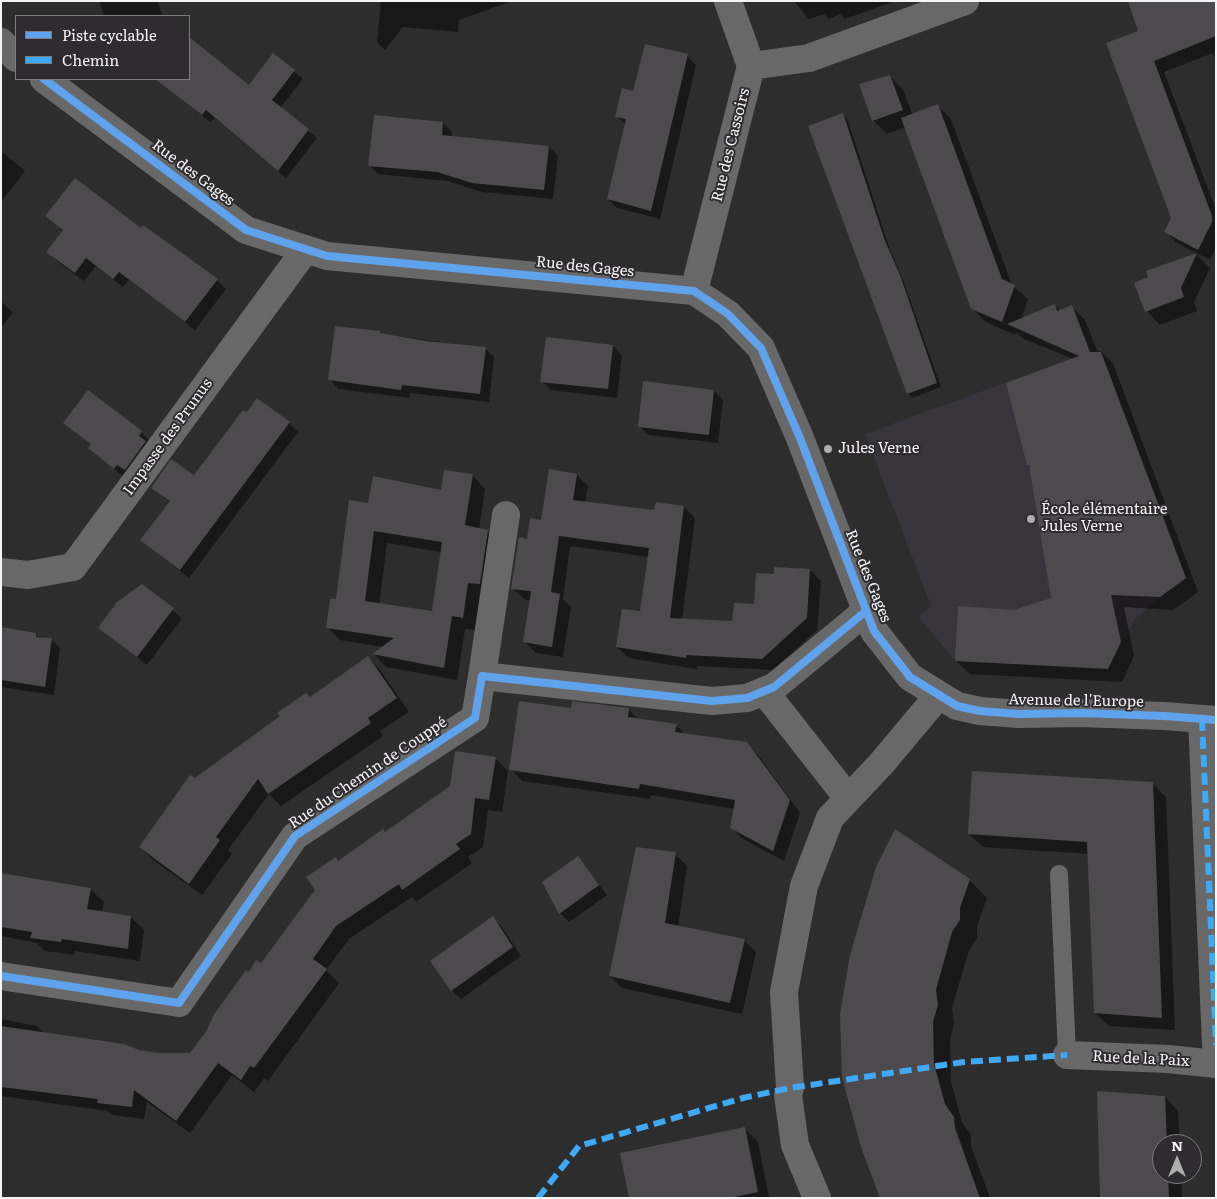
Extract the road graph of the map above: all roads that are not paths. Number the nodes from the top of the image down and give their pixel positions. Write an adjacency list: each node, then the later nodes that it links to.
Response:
1 (728, 1): 5 (street)
2 (965, 1): 5 (street)
3 (1, 42): 4 (street)
4 (15, 57)
5 (751, 66): 8 (street, Rue des Cassoirs)
6 (45, 80): 7 (street, Rue des Gages)
7 (306, 249): 8 (street, Rue des Gages); 10 (street, Impasse des Prunus)
8 (694, 291): 11 (street, Rue des Gages)
9 (506, 515): 12 (street)
10 (1, 572)
11 (866, 611): 13 (street); 14 (street, Rue des Gages)
12 (482, 676): 13 (street); 18 (street, Rue du Chemin de Couppé)
13 (764, 691): 16 (street)
14 (938, 696): 15 (street, Avenue de l'Europe); 16 (street)
15 (1209, 720): 19 (street)
16 (848, 798): 22 (street)
17 (1059, 874): 20 (lane)
18 (1, 976)
19 (1216, 1045)
20 (1067, 1055): 21 (street, Rue de la Paix)
21 (1216, 1064)
22 (817, 1198)

